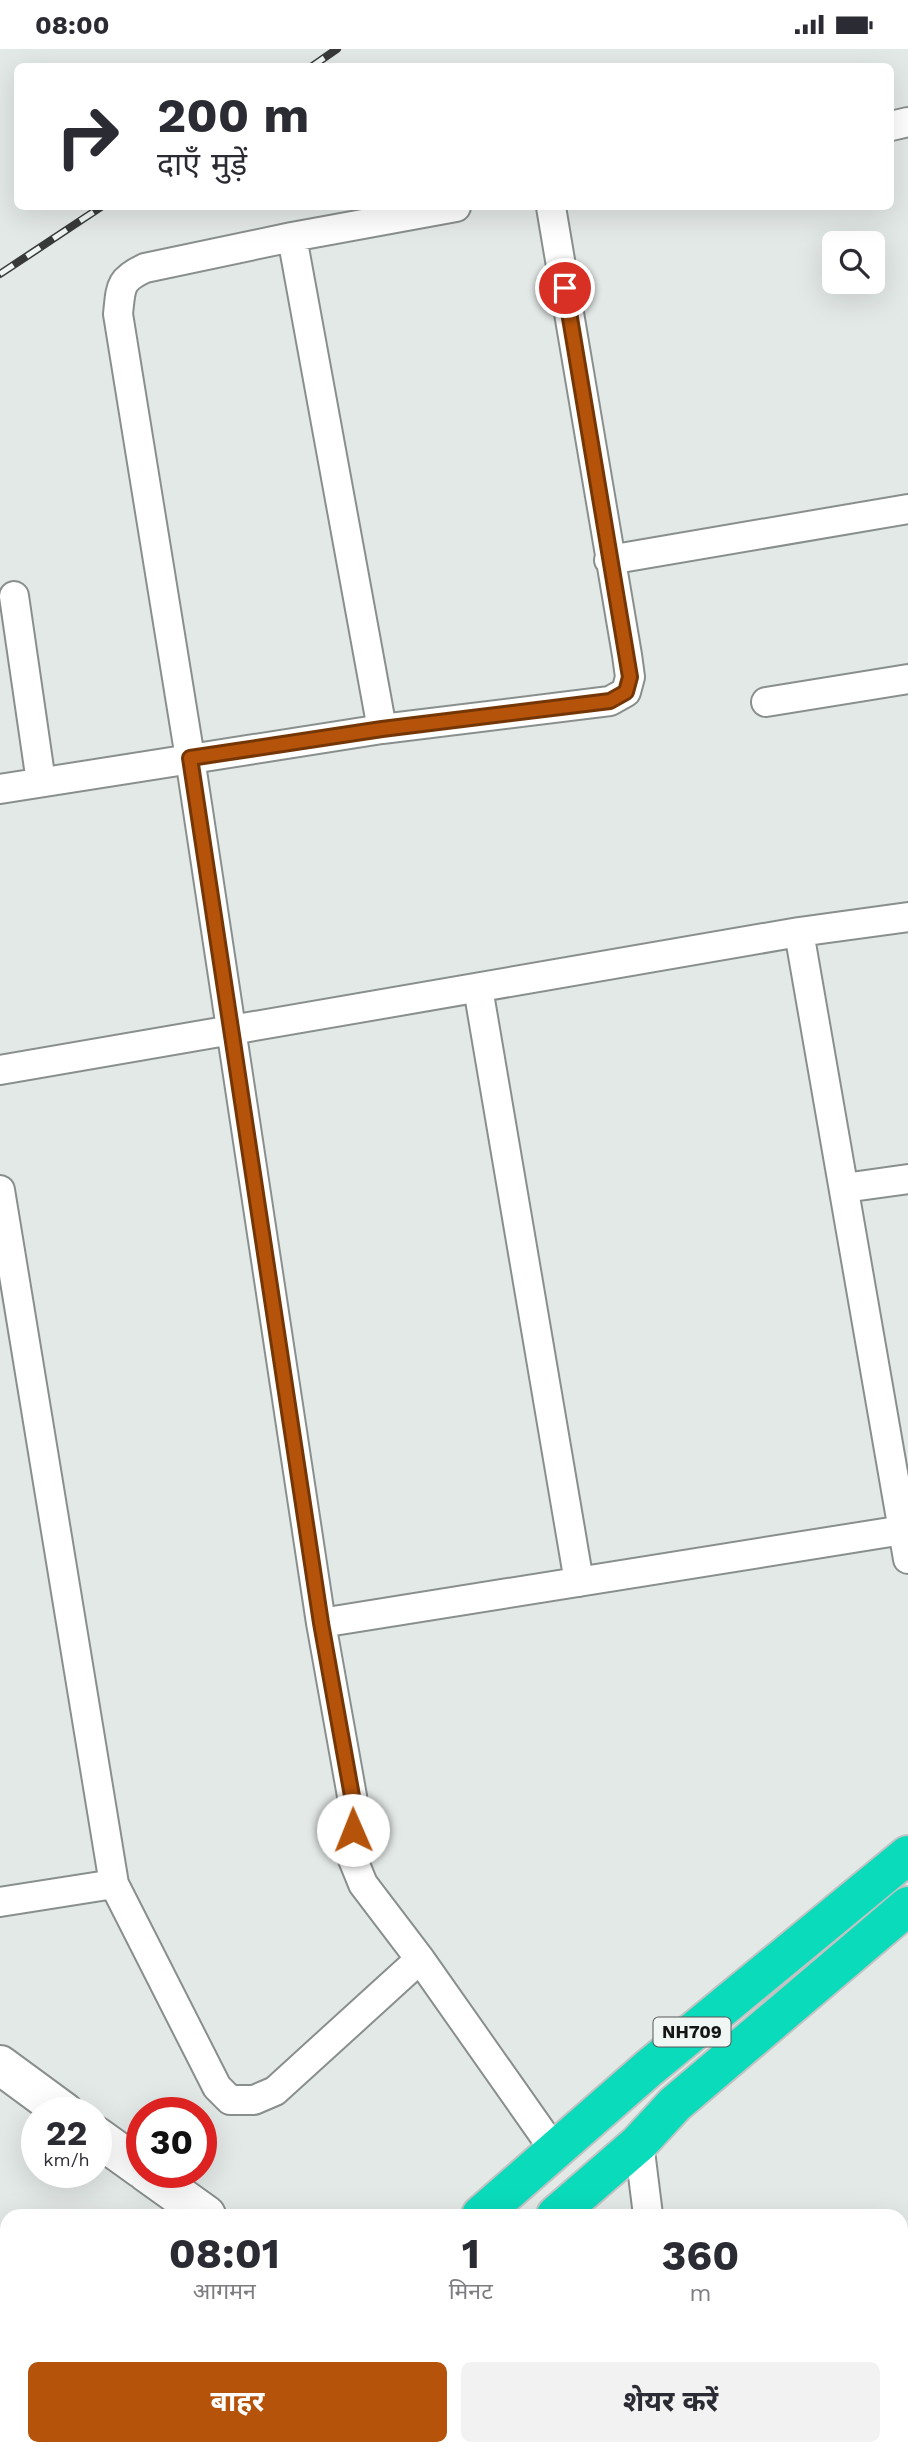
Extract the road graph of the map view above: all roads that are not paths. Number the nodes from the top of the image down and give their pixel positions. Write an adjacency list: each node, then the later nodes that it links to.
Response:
1 (440, 210): 3 (street)
2 (551, 210): 5 (street)
3 (292, 237): 9 (street); 10 (street)
4 (908, 509): 5 (street)
5 (609, 560): 9 (street)
6 (14, 596): 11 (street)
7 (908, 679): 8 (street)
8 (766, 702)
9 (382, 729): 10 (street)
10 (190, 758): 11 (street); 16 (street)
11 (41, 782): 12 (street)
12 (0, 789)
13 (908, 917): 14 (street)
14 (799, 932): 15 (street); 19 (street)
15 (478, 988): 16 (street); 23 (street)
16 (232, 1030): 17 (street); 24 (street)
17 (0, 1070)
18 (908, 1179): 19 (street)
19 (844, 1188): 21 (street)
20 (0, 1190): 26 (street)
21 (903, 1530): 22 (street); 23 (street)
22 (908, 1559)
23 (579, 1582): 24 (street)
24 (321, 1623): 29 (street)
25 (908, 1855): 33 (highway, NH709)
26 (114, 1884): 27 (street); 29 (street)
27 (0, 1902)
28 (908, 1906): 32 (highway, NH709)
29 (420, 1959): 33 (street)
30 (0, 2065): 31 (street)
31 (44, 2097)
32 (639, 2143): 37 (highway, NH709); 38 (street)
33 (555, 2151): 36 (highway, NH709)
34 (169, 2188): 35 (street)
35 (198, 2209)
36 (488, 2209)
37 (563, 2209)
38 (647, 2209)

